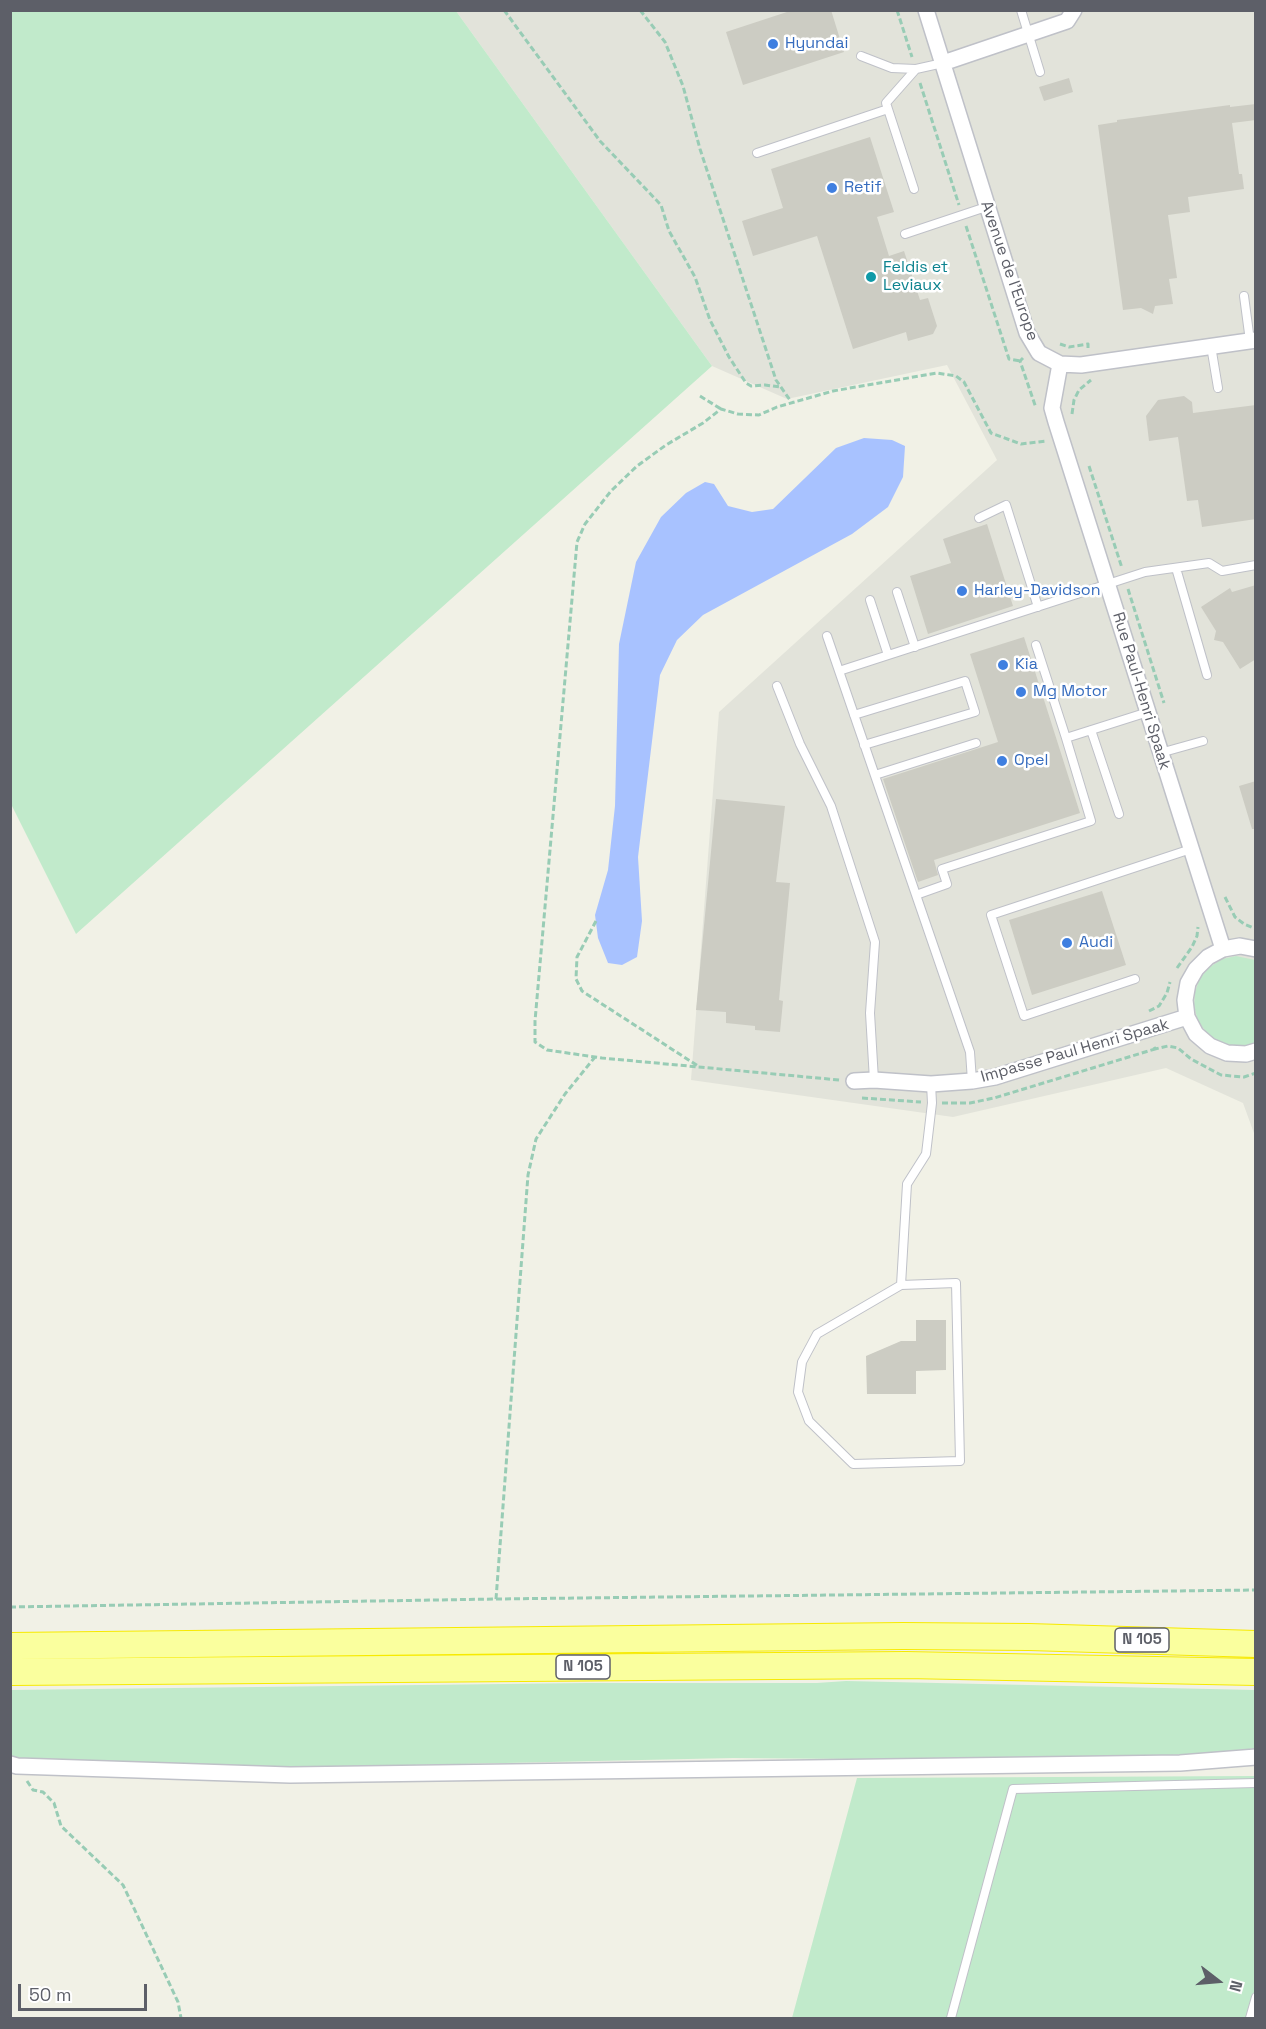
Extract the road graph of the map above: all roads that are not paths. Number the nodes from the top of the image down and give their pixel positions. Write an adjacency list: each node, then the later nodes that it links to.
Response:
1 (926, 10): 6 (street, Avenue de l'Europe)
2 (1021, 10): 4 (lane)
3 (1074, 10): 4 (street)
4 (1029, 34): 6 (street); 8 (lane)
5 (861, 56): 7 (lane)
6 (943, 63): 7 (lane); 12 (street, Avenue de l'Europe)
7 (916, 69): 9 (lane)
8 (1040, 72)
9 (888, 109): 10 (lane); 11 (lane)
10 (757, 153)
11 (914, 189)
12 (986, 207): 13 (lane); 17 (street, Avenue de l'Europe)
13 (905, 234)
14 (1244, 297): 15 (lane)
15 (1253, 340): 16 (street)
16 (1211, 346): 17 (street); 18 (lane)
17 (1060, 364): 22 (street, Rue Paul-Henri Spaak)
18 (1218, 388)
19 (979, 518): 25 (lane)
20 (1256, 566): 21 (lane)
21 (1176, 568): 22 (lane); 31 (lane)
22 (1107, 585): 25 (lane); 33 (street, Rue Paul-Henri Spaak)
23 (897, 592): 28 (lane)
24 (870, 600): 29 (lane)
25 (1038, 607): 28 (lane)
26 (827, 636): 30 (lane)
27 (1036, 645): 36 (lane)
28 (915, 647): 29 (lane)
29 (888, 655): 30 (lane)
30 (839, 671): 34 (lane)
31 (1207, 675)
32 (777, 686): 50 (lane)
33 (1148, 712): 35 (lane); 40 (street, Rue Paul-Henri Spaak)
34 (854, 715): 39 (lane); 39 (lane)
35 (1091, 730): 36 (lane); 42 (lane)
36 (1066, 738): 44 (lane)
37 (1203, 741): 40 (lane)
38 (976, 743): 41 (lane)
39 (864, 746): 41 (lane)
40 (1160, 753): 43 (street, Rue Paul-Henri Spaak)
41 (875, 775): 44 (lane)
42 (1119, 814)
43 (1191, 849): 45 (street, Rue Paul-Henri Spaak); 47 (lane)
44 (916, 895): 52 (lane)
45 (1223, 949): 46 (street); 48 (street)
46 (1256, 949)
47 (1135, 979)
48 (1187, 1017): 49 (street); 52 (street, Impasse Paul Henri Spaak)
49 (1255, 1052)
50 (874, 1080): 51 (street, Impasse Paul Henri Spaak); 53 (street, Impasse Paul Henri Spaak)
51 (854, 1081)
52 (972, 1081): 53 (street, Impasse Paul Henri Spaak)
53 (931, 1084): 54 (lane)
54 (901, 1285): 54 (lane)
55 (1256, 1644): 56 (highway, N 105)
56 (10, 1646)
57 (10, 1672): 58 (highway, N 105)
58 (1256, 1672)
59 (1256, 1757): 60 (street)
60 (14, 1765)
61 (1256, 1783): 63 (lane)
62 (1256, 1998): 64 (lane)
63 (951, 2019)
64 (1250, 2019)

